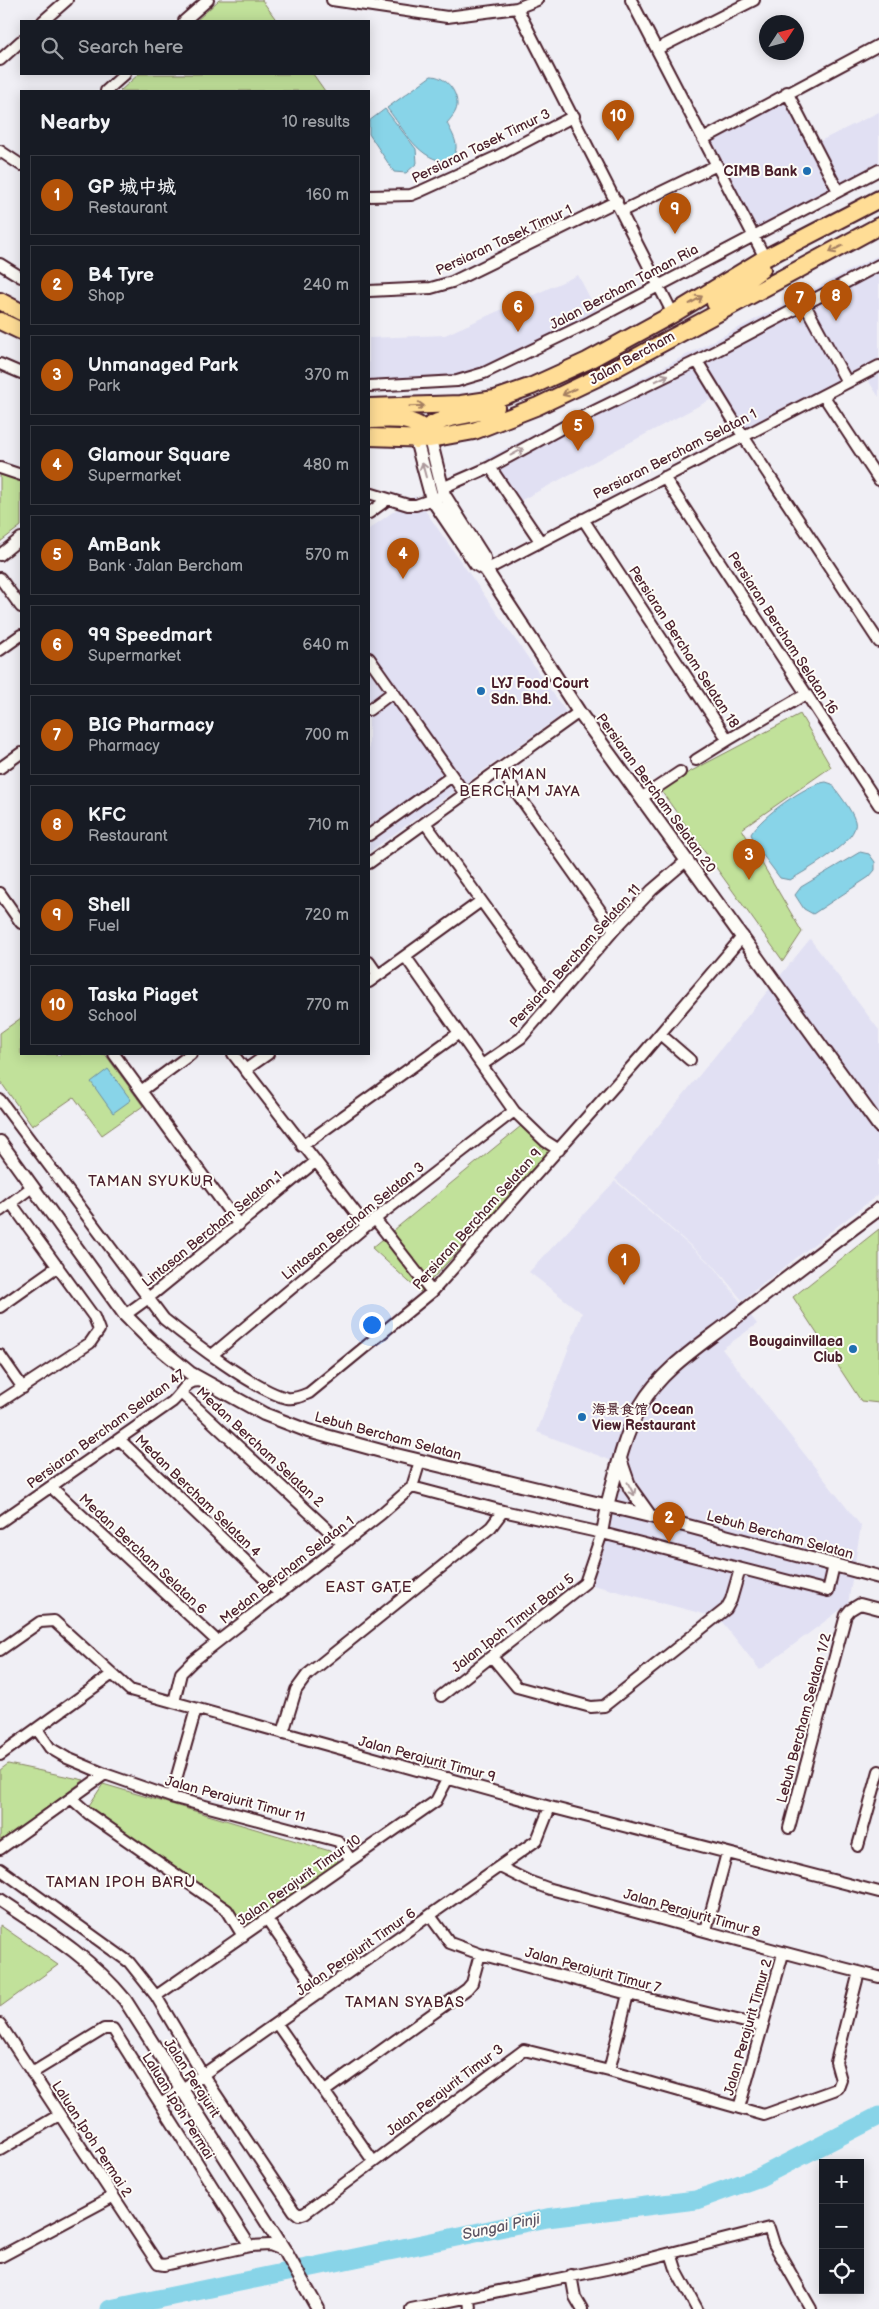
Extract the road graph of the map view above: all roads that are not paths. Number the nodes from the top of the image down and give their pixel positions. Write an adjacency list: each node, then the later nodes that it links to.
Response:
1 (67, 0): 9 (street)
2 (208, 0): 10 (street)
3 (332, 0): 7 (street)
4 (537, 0): 8 (street)
5 (630, 0): 13 (street)
6 (754, 0): 13 (street)
7 (371, 3): 8 (street)
8 (517, 8): 18 (street)
9 (44, 20)
10 (185, 20)
11 (20, 42): 14 (street)
12 (879, 45): 17 (street)
13 (657, 49): 19 (street)
14 (0, 60)
15 (124, 75): 16 (street)
16 (107, 90)
17 (787, 92): 19 (street); 24 (street)
18 (574, 116): 25 (street, Persiaran Tasek Timur 3); 27 (street)
19 (703, 139): 22 (street)
20 (0, 151): 21 (street)
21 (20, 164)
22 (716, 165): 28 (street); 30 (street)
23 (879, 170): 24 (street, Jalan Bercham Taman Ria)
24 (838, 190): 30 (street, Jalan Bercham Taman Ria)
25 (370, 196)
26 (879, 199): 31 (main road, Jalan Bercham)
27 (617, 201): 28 (street); 36 (street, Persiaran Tasek Timur 1)
28 (622, 211): 35 (street)
29 (879, 226): 43 (main road, Jalan Bercham, one-way to 43)
30 (754, 234): 31 (street); 35 (street, Jalan Bercham Taman Ria)
31 (765, 258): 40 (main road, Jalan Bercham, one-way to 31); 43 (main road)
32 (0, 264): 34 (street)
33 (879, 265): 38 (street)
34 (20, 276)
35 (659, 286): 40 (street); 49 (street, Jalan Bercham Taman Ria)
36 (370, 291)
37 (0, 301): 39 (main road)
38 (804, 303): 44 (street); 48 (street)
39 (20, 311)
40 (673, 314): 50 (main road, Jalan Bercham)
41 (0, 322): 42 (main road)
42 (20, 331)
43 (681, 332): 54 (main road, Jalan Bercham, one-way to 54)
44 (697, 361): 55 (street); 57 (street, one-way to 44)
45 (0, 364): 47 (street)
46 (879, 366): 48 (street, Persiaran Bercham Selatan 1)
47 (20, 373)
48 (847, 382): 51 (street, Persiaran Bercham Selatan 1)
49 (370, 386)
50 (532, 386): 52 (main road, Jalan Bercham, one-way to 50); 54 (main road)
51 (823, 395): 55 (street, Persiaran Bercham Selatan 1); 61 (street)
52 (370, 407)
53 (370, 420): 54 (main road)
54 (423, 436): 56 (main road, Jalan Bercham); 63 (street)
55 (743, 436): 60 (street, Persiaran Bercham Selatan 1); 74 (street)
56 (370, 437)
57 (490, 467): 63 (street); 68 (street)
58 (0, 468): 59 (street)
59 (20, 475)
60 (664, 477): 66 (street, Persiaran Bercham Selatan 1); 78 (street, Persiaran Bercham Selatan 16)
61 (879, 480)
62 (370, 493): 64 (street)
63 (439, 494): 64 (street); 70 (street)
64 (388, 499): 65 (street)
65 (370, 512)
66 (583, 519): 68 (street, Persiaran Bercham Selatan 1); 81 (street, Persiaran Bercham Selatan 18)
67 (20, 539): 69 (street)
68 (540, 541): 70 (street, Persiaran Bercham Selatan 1)
69 (0, 555)
70 (486, 570): 80 (street, Persiaran Bercham Selatan 20)
71 (0, 578): 72 (street)
72 (20, 606)
73 (20, 636): 75 (street)
74 (879, 642)
75 (0, 650)
76 (370, 659): 77 (street)
77 (393, 692): 79 (street); 87 (street)
78 (806, 694): 81 (street, Persiaran Bercham Selatan 18); 90 (street, Persiaran Bercham Selatan 16)
79 (370, 709)
80 (579, 712): 85 (street); 89 (street, Persiaran Bercham Selatan 20)
81 (728, 740): 83 (street)
82 (20, 756): 84 (street)
83 (696, 760)
84 (0, 768)
85 (500, 769): 88 (street); 98 (street)
86 (680, 772): 89 (street)
87 (452, 776): 88 (street); 92 (street)
88 (465, 794): 91 (street)
89 (641, 798): 93 (street, Persiaran Bercham Selatan 20)
90 (879, 805)
91 (425, 823): 94 (street); 96 (street)
92 (370, 834)
93 (686, 860): 98 (street, Persiaran Bercham Selatan 11); 99 (street, Persiaran Bercham Selatan 20)
94 (370, 862)
95 (0, 893): 97 (street)
96 (481, 901): 100 (street); 104 (street)
97 (20, 922)
98 (614, 930): 104 (street, Persiaran Bercham Selatan 11)
99 (742, 936): 106 (street, Persiaran Bercham Selatan 9); 117 (street, Persiaran Bercham Selatan 20)
100 (405, 956): 102 (street); 105 (street)
101 (370, 963): 102 (street)
102 (378, 975): 103 (street)
103 (370, 981)
104 (553, 1000): 112 (street, Persiaran Bercham Selatan 11)
105 (459, 1033): 112 (street); 119 (street)
106 (660, 1034): 111 (street); 120 (street, Persiaran Bercham Selatan 9)
107 (115, 1055): 114 (street)
108 (190, 1055): 114 (street)
109 (234, 1055): 113 (street)
110 (267, 1055): 113 (street)
111 (690, 1060)
112 (482, 1066): 116 (street)
113 (245, 1070): 119 (street)
114 (141, 1091): 127 (street)
115 (0, 1100): 131 (street, Persiaran Bercham Selatan 9)
116 (514, 1112): 120 (street); 126 (street, Lintasan Bercham Selatan 3)
117 (879, 1126)
118 (0, 1142): 122 (street, Lebuh Bercham Selatan)
119 (302, 1146): 121 (street)
120 (559, 1150): 130 (street, Persiaran Bercham Selatan 9)
121 (315, 1162): 127 (street, Lintasan Bercham Selatan 1); 128 (street)
122 (32, 1187): 123 (street); 133 (street, Lebuh Bercham Selatan)
123 (11, 1203): 125 (street); 129 (street)
124 (879, 1209): 142 (street)
125 (0, 1211)
126 (375, 1218): 128 (street, Lintasan Bercham Selatan 3); 130 (street)
127 (239, 1224): 131 (street, Lintasan Bercham Selatan 1)
128 (366, 1226): 135 (street, Lintasan Bercham Selatan 3)
129 (58, 1266): 132 (street); 138 (street)
130 (432, 1292): 135 (street, Persiaran Bercham Selatan 9)
131 (147, 1299): 133 (street, Lintasan Bercham Selatan 1); 135 (street, Persiaran Bercham Selatan 9)
132 (0, 1308)
133 (125, 1315): 136 (street, Lebuh Bercham Selatan)
134 (0, 1355): 138 (street)
135 (212, 1355)
136 (180, 1365): 137 (street, Lebuh Bercham Selatan); 139 (street)
137 (204, 1382): 139 (street, Persiaran Bercham Selatan 47); 143 (street, Lebuh Bercham Selatan)
138 (23, 1388): 140 (street)
139 (182, 1390): 141 (street, Persiaran Bercham Selatan 47); 151 (street, Medan Bercham Selatan 2)
140 (0, 1402)
141 (119, 1439): 144 (street, Persiaran Bercham Selatan 47); 155 (street, Medan Bercham Selatan 4)
142 (619, 1458): 146 (street); 148 (street, one-way to 148)
143 (420, 1461): 145 (street); 146 (street, Lebuh Bercham Selatan)
144 (51, 1487): 149 (street, Persiaran Bercham Selatan 47); 157 (street, Medan Bercham Selatan 6)
145 (412, 1487): 147 (street); 151 (street, Medan Bercham Selatan 1)
146 (607, 1506): 148 (street, Lebuh Bercham Selatan); 150 (street, Jalan Ipoh Timur Baru 5)
147 (503, 1511): 150 (street); 165 (street)
148 (650, 1516): 152 (street, Lebuh Bercham Selatan)
149 (0, 1522)
150 (602, 1532): 153 (street); 159 (street, Jalan Ipoh Timur Baru 5)
151 (342, 1543): 155 (street, Medan Bercham Selatan 1)
152 (834, 1565): 153 (street); 154 (street, Lebuh Bercham Selatan)
153 (740, 1569): 159 (street)
154 (879, 1577)
155 (279, 1594): 157 (street, Medan Bercham Selatan 1)
156 (879, 1609): 174 (street, Lebuh Bercham Selatan 1/2)
157 (217, 1641): 162 (street, Medan Bercham Selatan 1)
158 (0, 1650): 160 (street, Jalan Perajurit Timur 9)
159 (493, 1658): 161 (street, Jalan Ipoh Timur Baru 5)
160 (111, 1675): 162 (street, Jalan Perajurit Timur 9); 164 (street)
161 (441, 1696)
162 (174, 1702): 163 (street, Jalan Perajurit Timur 9)
163 (196, 1709): 165 (street, Jalan Perajurit Timur 9); 170 (street)
164 (37, 1729): 166 (street); 168 (street, Jalan Perajurit Timur 11)
165 (283, 1733): 169 (street, Jalan Perajurit Timur 9)
166 (0, 1755)
167 (879, 1771): 172 (street)
168 (105, 1774): 170 (street, Jalan Perajurit Timur 11); 171 (street)
169 (448, 1778): 173 (street, Jalan Perajurit Timur 9); 178 (street, Jalan Perajurit Timur 10)
170 (171, 1798): 178 (street, Jalan Perajurit Timur 11)
171 (72, 1799): 176 (street); 186 (street)
172 (875, 1804): 175 (street)
173 (550, 1807): 177 (street, Jalan Perajurit Timur 9); 179 (street, Jalan Perajurit Timur 6)
174 (789, 1828)
175 (858, 1846)
176 (0, 1849)
177 (727, 1853): 181 (street, Jalan Perajurit Timur 9); 185 (street)
178 (351, 1860): 184 (street, Jalan Perajurit Timur 10)
179 (500, 1867): 183 (street, Jalan Perajurit Timur 6); 185 (street, Jalan Perajurit Timur 8)
180 (0, 1868): 193 (street)
181 (879, 1892)
182 (0, 1900): 201 (street, Jalan Perajurit)
183 (431, 1917): 187 (street, Jalan Perajurit Timur 7); 191 (street, Jalan Perajurit Timur 6)
184 (267, 1919): 186 (street, Jalan Perajurit Timur 10); 191 (street)
185 (706, 1930): 188 (street, Jalan Perajurit Timur 8)
186 (243, 1936): 193 (street, Jalan Perajurit Timur 10)
187 (480, 1954): 192 (street, Jalan Perajurit Timur 7); 202 (street)
188 (783, 1954): 189 (street, Jalan Perajurit Timur 8); 196 (street, Jalan Perajurit Timur 2)
189 (859, 1972): 190 (street, Jalan Perajurit Timur 8); 204 (street, Jalan Perajurit Timur 3)
190 (879, 1977)
191 (319, 1994): 195 (street, Jalan Perajurit Timur 6)
192 (628, 1994): 196 (street, Jalan Perajurit Timur 7); 198 (street)
193 (156, 1996): 200 (street)
194 (0, 2024): 197 (street, Laluan Ipoh Permai 2)
195 (277, 2024): 200 (street, Jalan Perajurit Timur 6); 202 (street)
196 (762, 2026): 204 (street, Jalan Perajurit Timur 2)
197 (3, 2035): 199 (street, Laluan Ipoh Permai 2)
198 (609, 2071): 204 (street, Jalan Perajurit Timur 3); 207 (street, Jalan Perajurit Timur 3)
199 (32, 2073): 203 (street, Laluan Ipoh Permai); 205 (street, Laluan Ipoh Permai 2)
200 (203, 2075): 201 (street, Jalan Perajurit Timur 6); 207 (street, Jalan Perajurit Timur 3)
201 (182, 2090): 203 (street, Jalan Perajurit Timur 6); 210 (street, Jalan Perajurit)
202 (325, 2091): 207 (street)
203 (161, 2104): 209 (street, Laluan Ipoh Permai)
204 (739, 2108)
205 (59, 2115): 206 (street); 208 (street, Laluan Ipoh Permai 2)
206 (0, 2150)
207 (373, 2161)
208 (112, 2197): 209 (street, Laluan Ipoh Permai 2); 212 (street)
209 (250, 2246): 210 (street)
210 (285, 2251): 215 (street, Jalan Perajurit)
211 (671, 2253): 213 (street); 218 (street); 219 (street)
212 (0, 2257)
213 (572, 2275): 214 (street); 217 (street)
214 (470, 2304): 216 (street)
215 (315, 2305)
216 (411, 2309)
217 (582, 2309)
218 (697, 2309)
219 (811, 2309)

